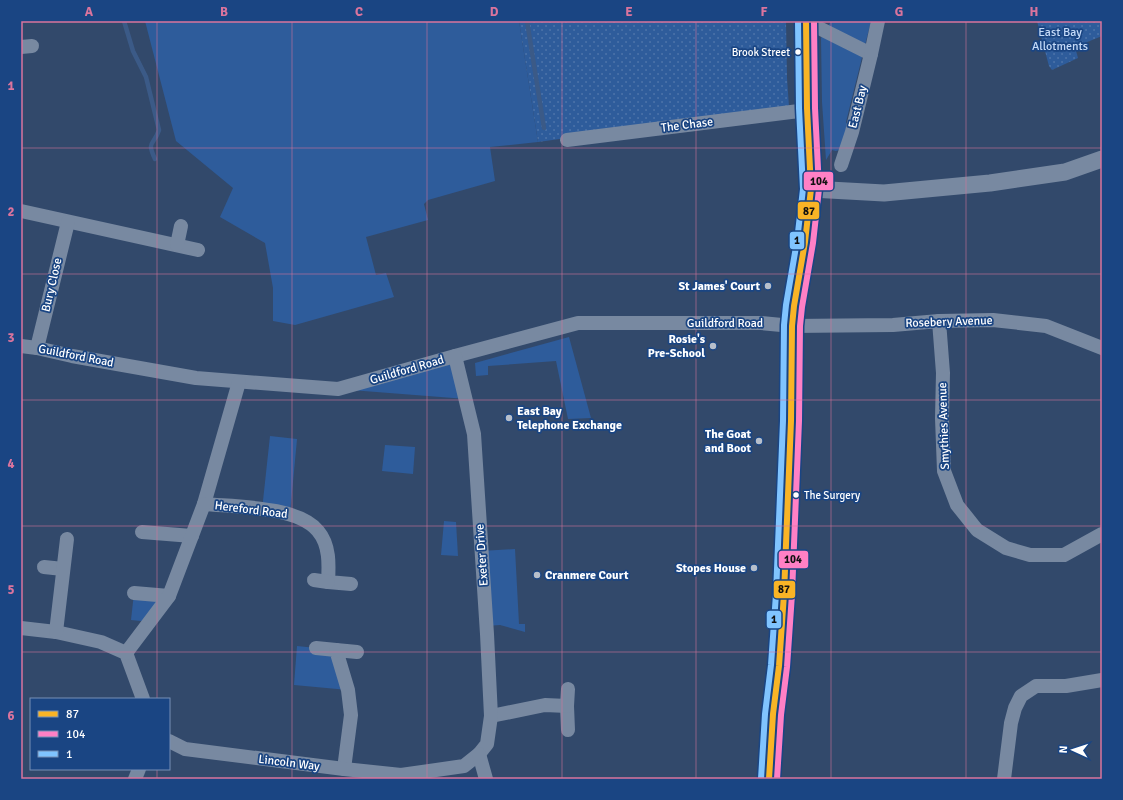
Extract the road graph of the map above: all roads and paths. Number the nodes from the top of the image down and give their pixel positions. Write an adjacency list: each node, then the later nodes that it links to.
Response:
1 (878, 21): 3 (street, East Bay)
2 (806, 23): 3 (street); 4 (street)
3 (871, 54): 7 (street, East Bay)
4 (807, 110): 5 (street, The Chase); 8 (street)
5 (568, 140)
6 (1102, 160): 8 (street)
7 (840, 161)
8 (811, 189): 15 (street)
9 (21, 211): 10 (street)
10 (68, 222): 12 (street); 17 (street, Bury Close)
11 (181, 226): 12 (street)
12 (177, 245): 13 (street)
13 (198, 250)
14 (939, 321): 15 (street, Rosebery Avenue); 18 (street, Rosebery Avenue); 23 (street, Smythies Avenue)
15 (792, 326): 19 (street, Guildford Road); 51 (street)
16 (21, 346): 17 (street, Guildford Road)
17 (37, 348): 20 (street, Guildford Road)
18 (1102, 348)
19 (455, 356): 20 (street, Guildford Road); 43 (street, Exeter Drive)
20 (239, 382): 21 (street, Hereford Road)
21 (204, 504): 24 (street); 29 (street, Hereford Road)
22 (142, 532): 24 (street)
23 (1102, 534)
24 (192, 536): 32 (street)
25 (67, 539): 27 (street)
26 (44, 567): 27 (street)
27 (63, 569): 34 (street)
28 (314, 580): 29 (street)
29 (328, 582): 30 (street)
30 (351, 584)
31 (134, 593): 32 (street)
32 (169, 596): 38 (street)
33 (21, 628): 34 (street)
34 (56, 632): 38 (street)
35 (316, 648): 36 (street)
36 (336, 650): 37 (street); 47 (street)
37 (356, 652)
38 (126, 653): 41 (street)
39 (1102, 680): 52 (street)
40 (568, 689): 42 (street)
41 (143, 698)
42 (567, 706): 43 (street); 44 (street)
43 (490, 716): 46 (street, Exeter Drive)
44 (568, 730)
45 (170, 742): 47 (street, Lincoln Way)
46 (479, 754): 47 (street, Lincoln Way); 50 (street)
47 (344, 769)
48 (140, 770): 49 (street)
49 (135, 779)
50 (486, 779)
51 (769, 779)
52 (1004, 779)

